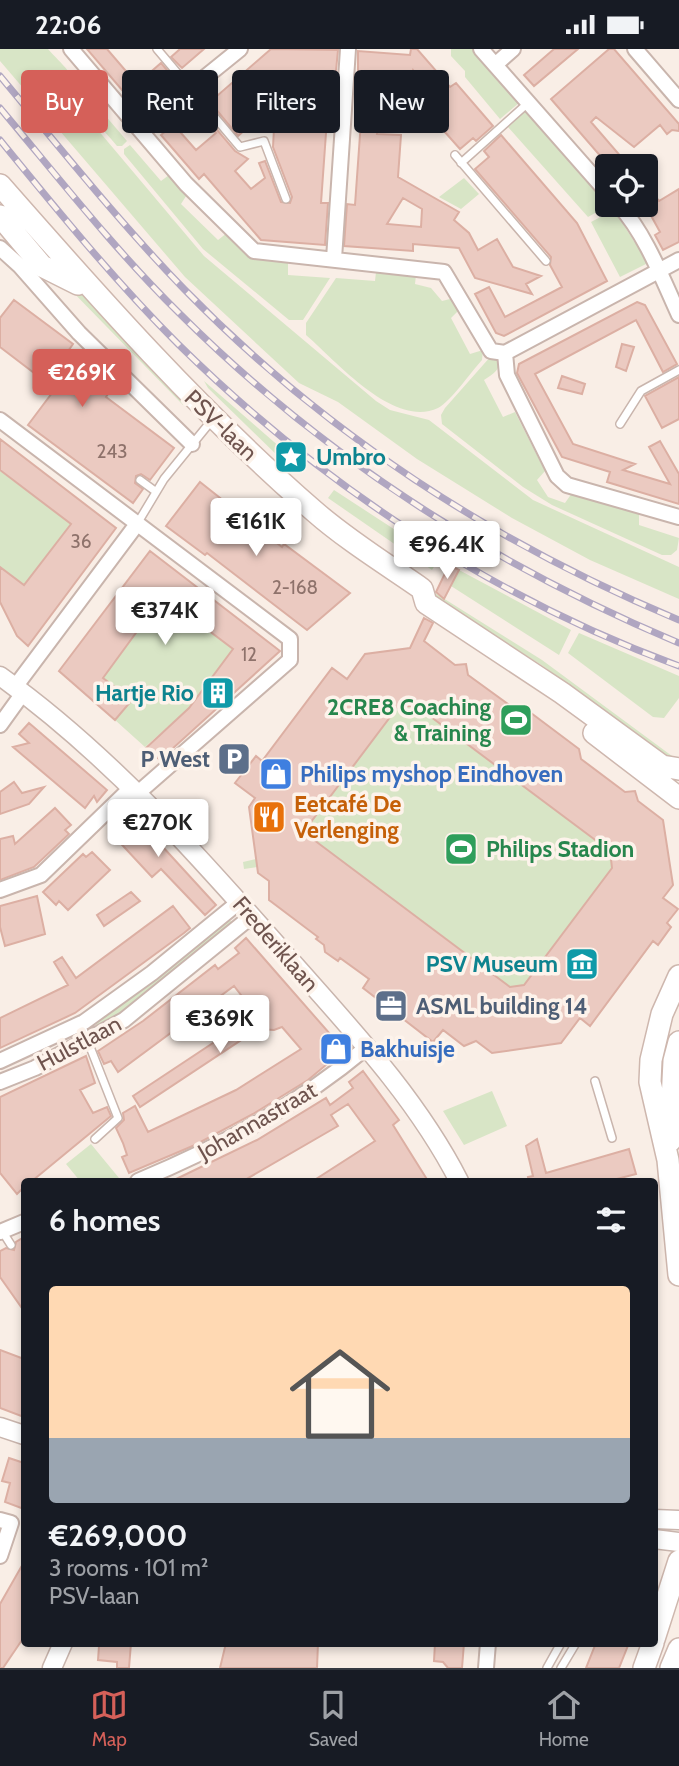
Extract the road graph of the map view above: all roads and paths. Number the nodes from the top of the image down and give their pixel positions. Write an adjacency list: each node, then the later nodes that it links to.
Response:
1 (71, 49): 13 (street)
2 (157, 49): 9 (lane)
3 (240, 49): 10 (street)
4 (348, 49): 24 (street)
5 (481, 49): 8 (street)
6 (513, 49): 8 (street)
7 (635, 49): 11 (street)
8 (495, 65): 12 (street)
9 (174, 70)
10 (214, 70)
11 (679, 100)
12 (528, 103): 17 (lane); 18 (street)
13 (122, 107)
14 (218, 122): 20 (lane)
15 (144, 133): 24 (street)
16 (455, 155): 17 (lane)
17 (461, 163): 26 (lane)
18 (595, 178)
19 (0, 185): 22 (main road, PSV-laan)
20 (286, 199)
21 (629, 217): 27 (street)
22 (15, 224): 28 (main road, PSV-laan); 28 (main road, PSV-laan)
23 (0, 249): 35 (street, PSV-laan)
24 (334, 259): 30 (street)
25 (679, 260): 27 (street)
26 (545, 261)
27 (659, 271): 29 (street); 30 (street)
28 (90, 290): 32 (main road, PSV-laan)
29 (679, 315)
30 (505, 353): 38 (street)
31 (679, 370): 34 (lane)
32 (213, 419): 35 (lane); 40 (main road, PSV-laan)
33 (0, 420): 39 (street)
34 (620, 425)
35 (192, 445): 37 (lane)
36 (140, 480): 37 (lane)
37 (155, 491): 39 (lane)
38 (679, 517)
39 (137, 524): 41 (street); 44 (street)
40 (458, 625): 43 (main road, PSV-laan); 45 (main road, PSV-laan)
41 (13, 685): 42 (street); 44 (street, Frederiklaan)
42 (0, 725)
43 (673, 771)
44 (135, 790): 46 (street); 47 (street, Frederiklaan)
45 (679, 798)
46 (0, 890)
47 (239, 902): 48 (street, Frederiklaan); 50 (street, Hulstlaan)
48 (252, 916): 51 (street, Hulstlaan); 53 (street, Frederiklaan)
49 (679, 976): 59 (main road)
50 (81, 1023): 51 (lane); 54 (street, Hulstlaan)
51 (89, 1040): 56 (street, Hulstlaan); 58 (lane)
52 (679, 1042): 59 (main road)
53 (367, 1047): 60 (street, Johannastraat); 61 (street, Frederiklaan)
54 (0, 1061)
55 (595, 1081): 57 (lane)
56 (0, 1082)
57 (612, 1138)
58 (95, 1139)
59 (673, 1173): 65 (main road)
60 (144, 1178)
61 (457, 1178)
62 (21, 1223): 63 (street)
63 (1, 1230): 64 (lane)
64 (11, 1245)
65 (679, 1275)
66 (0, 1427): 67 (street)
67 (21, 1434)
68 (658, 1519): 70 (street)
69 (0, 1520): 73 (street)
70 (679, 1520)
71 (658, 1539): 72 (street)
72 (679, 1542)
73 (0, 1556)
74 (679, 1560): 75 (main road)
75 (658, 1628)
76 (61, 1647): 82 (street)
77 (488, 1647): 83 (street)
78 (559, 1647): 84 (lane)
79 (574, 1647): 85 (lane)
80 (652, 1647): 86 (main road)
81 (679, 1649): 87 (main road)
82 (52, 1668)
83 (486, 1668)
84 (547, 1668)
85 (561, 1668)
86 (644, 1668)
87 (671, 1668)

